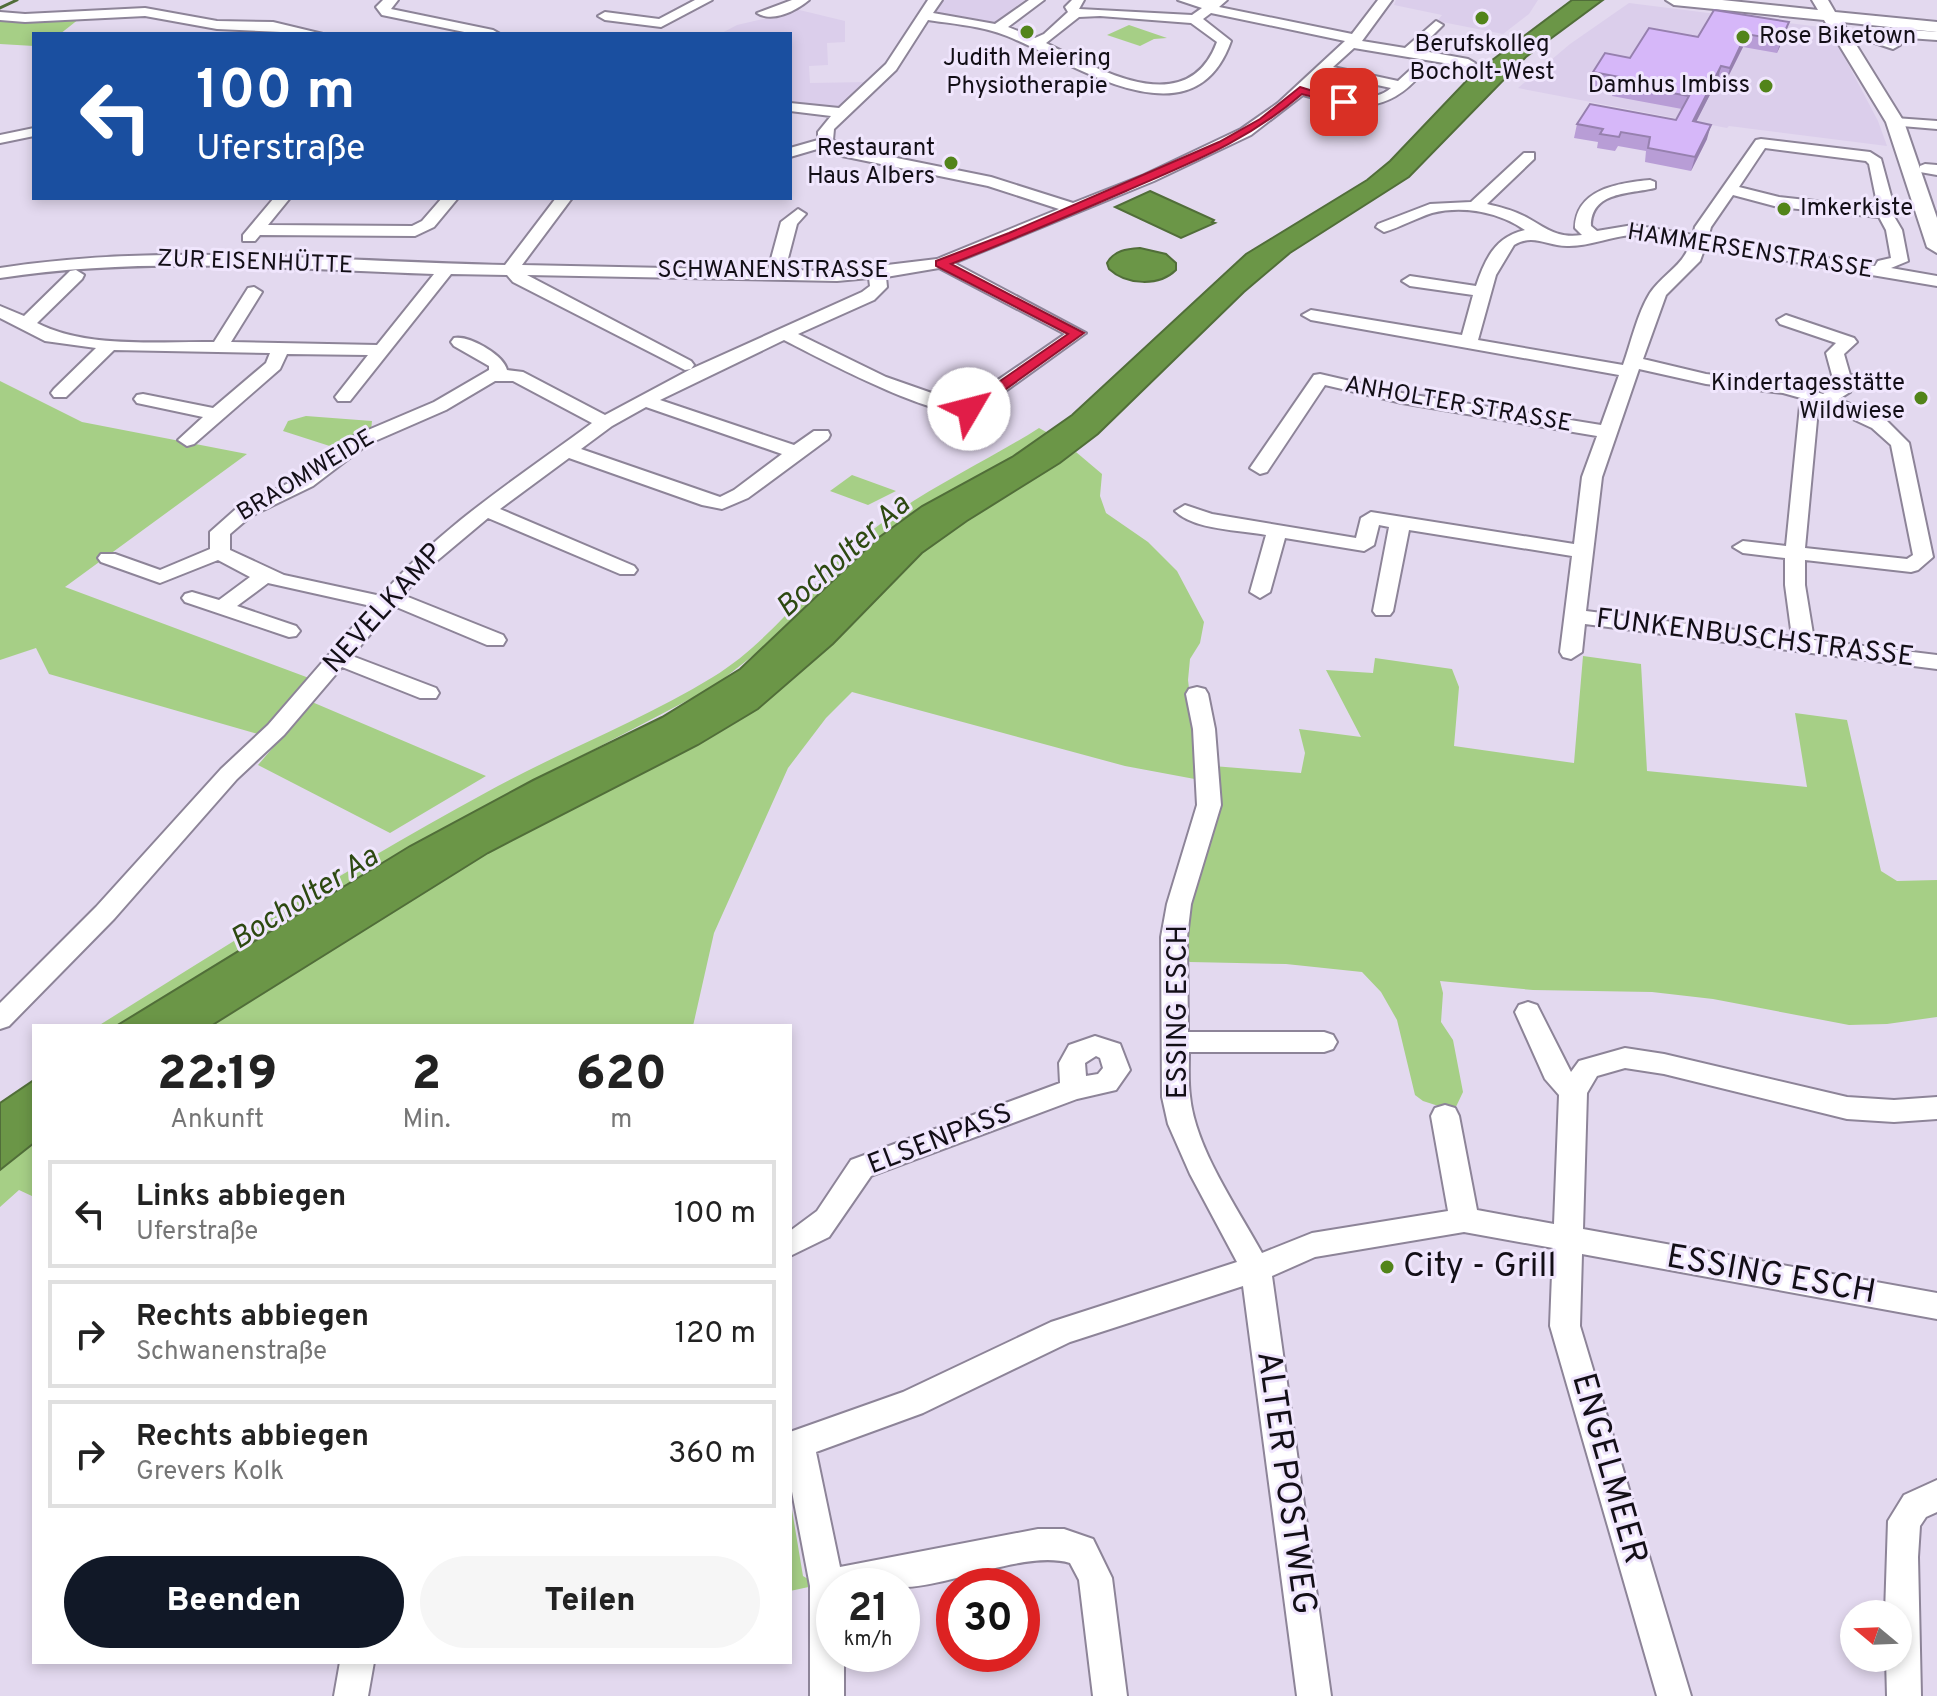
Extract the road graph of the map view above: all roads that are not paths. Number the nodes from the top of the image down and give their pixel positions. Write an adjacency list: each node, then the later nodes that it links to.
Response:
1 (391, 0): 24 (street)
2 (608, 0): 15 (street)
3 (705, 0): 15 (street)
4 (802, 0): 13 (street)
5 (935, 0): 16 (street)
6 (1037, 0): 21 (street)
7 (1185, 0): 11 (street)
8 (1385, 0): 26 (street, SCHWANENSTRASSE)
9 (1674, 0): 17 (main road)
10 (1820, 0): 17 (main road)
11 (1213, 5): 18 (street); 26 (street)
12 (1077, 7): 18 (street); 27 (street)
13 (764, 13)
14 (0, 16): 23 (street)
15 (605, 16): 22 (street)
16 (925, 16): 21 (street); 36 (street)
17 (1831, 16): 20 (main road); 37 (main road)
18 (1195, 19): 27 (street)
19 (1436, 25): 29 (street)
20 (1937, 27)
21 (997, 29): 27 (street)
22 (603, 31)
23 (305, 32)
24 (483, 32)
25 (1937, 36): 28 (street)
26 (1353, 41): 29 (street); 31 (street, SCHWANENSTRASSE)
27 (1035, 43)
28 (1893, 45)
29 (1409, 52): 30 (street)
30 (1468, 63)
31 (1322, 69): 33 (street); 34 (street, SCHWANENSTRASSE)
32 (1415, 73): 33 (street)
33 (1401, 86): 34 (street)
34 (1300, 90): 50 (street, SCHWANENSTRASSE)
35 (792, 107): 36 (street)
36 (843, 113): 41 (street)
37 (1895, 122): 38 (street); 58 (main road)
38 (1937, 125)
39 (32, 132): 40 (street)
40 (0, 139)
41 (826, 142): 42 (street); 50 (street)
42 (792, 152)
43 (1529, 156): 49 (street)
44 (1650, 185): 56 (street)
45 (1730, 189): 51 (street); 51 (street, ANHOLTER STRASSE); 57 (street, ANHOLTER STRASSE)
46 (280, 200): 54 (street)
47 (448, 200): 54 (street)
48 (563, 200): 62 (street)
49 (1475, 207): 53 (street, HAMMERSENSTRASSE); 55 (street, HAMMERSENSTRASSE)
50 (1075, 209): 60 (street, SCHWANENSTRASSE)
51 (1884, 213): 63 (street)
52 (798, 214): 67 (street)
53 (1384, 227)
54 (256, 230): 59 (street)
55 (1539, 233): 56 (street, HAMMERSENSTRASSE); 71 (street)
56 (1593, 236): 57 (street, HAMMERSENSTRASSE)
57 (1697, 242): 63 (street, HAMMERSENSTRASSE); 84 (street, ANHOLTER STRASSE)
58 (1937, 247)
59 (231, 262): 61 (street, ZUR EISENHÜTTE); 64 (street, ZUR EISENHÜTTE)
60 (941, 263): 65 (street, SCHWANENSTRASSE); 76 (street)
61 (446, 269): 62 (street, ZUR EISENHÜTTE); 82 (street)
62 (511, 269): 67 (street, SCHWANENSTRASSE); 83 (street)
63 (1882, 272): 69 (street, HAMMERSENSTRASSE)
64 (0, 273)
65 (877, 274): 67 (street, SCHWANENSTRASSE); 76 (street, NEVELKAMP)
66 (76, 275): 75 (street)
67 (775, 275)
68 (1410, 281): 71 (street)
69 (1937, 281)
70 (254, 292): 80 (street)
71 (1484, 292): 78 (street)
72 (0, 311): 75 (street)
73 (1311, 315): 78 (street)
74 (1786, 320): 86 (street)
75 (26, 324): 79 (street)
76 (782, 333): 92 (street, NEVELKAMP)
77 (460, 342): 85 (street)
78 (1468, 344): 84 (street)
79 (109, 345): 80 (street); 88 (street)
80 (219, 348): 81 (street)
81 (280, 349): 82 (street); 93 (street)
82 (382, 350): 89 (street)
83 (685, 365)
84 (1630, 367): 91 (street); 95 (street, ANHOLTER STRASSE)
85 (499, 374): 94 (street); 109 (street, BRAOMWEIDE)
86 (1842, 380): 87 (street); 91 (street)
87 (1887, 384)
88 (60, 393)
89 (344, 397)
90 (143, 399): 93 (street)
91 (1826, 400): 110 (street); 110 (street)
92 (646, 401): 94 (street, NEVELKAMP); 99 (street)
93 (217, 414): 97 (street)
94 (605, 422): 98 (street, NEVELKAMP)
95 (1607, 432): 100 (street, ANHOLTER STRASSE); 108 (street, ANHOLTER STRASSE)
96 (821, 435): 99 (street)
97 (187, 440)
98 (566, 450): 99 (street); 101 (street, NEVELKAMP)
99 (796, 452)
100 (1260, 468)
101 (486, 510): 112 (street); 116 (street, NEVELKAMP)
102 (1185, 511): 104 (street)
103 (1400, 523): 105 (street); 107 (street); 108 (street)
104 (1277, 531): 105 (street); 114 (street)
105 (1364, 545): 107 (street)
106 (1743, 547): 110 (street)
107 (1395, 551): 118 (street)
108 (1581, 551): 119 (street, ANHOLTER STRASSE)
109 (220, 552): 111 (street, BRAOMWEIDE); 113 (street, BRAOMWEIDE)
110 (1795, 552): 122 (street)
111 (108, 558)
112 (627, 570)
113 (265, 575): 116 (street, BRAOMWEIDE); 117 (street)
114 (1260, 592)
115 (192, 598): 117 (street)
116 (388, 601): 121 (street, BRAOMWEIDE); 124 (street, NEVELKAMP)
117 (222, 608): 120 (street)
118 (1383, 611)
119 (1574, 616): 122 (street, FUNKENBUSCHSTRASSE); 123 (street, ANHOLTER STRASSE)
120 (289, 631)
121 (495, 640)
122 (1804, 645): 125 (street, FUNKENBUSCHSTRASSE)
123 (1571, 652)
124 (340, 659): 126 (street); 129 (street, NEVELKAMP)
125 (1937, 662)
126 (428, 693)
127 (1197, 694): 130 (street, ESSING ESCH)
128 (1528, 1012): 133 (street)
129 (0, 1019)
130 (1175, 1042): 131 (street); 139 (street, ESSING ESCH)
131 (1324, 1042)
132 (1074, 1089): 138 (street, ELSENPASS)
133 (1573, 1092): 134 (street); 137 (street, ENGELMEER)
134 (1937, 1108)
135 (1445, 1116): 136 (street)
136 (1464, 1220): 137 (street, ESSING ESCH); 139 (street, ESSING ESCH)
137 (1567, 1240): 140 (street, ESSING ESCH); 151 (street, ENGELMEER)
138 (792, 1243)
139 (1256, 1269): 141 (street, ESSING ESCH); 150 (street, ALTER POSTWEG)
140 (1937, 1306)
141 (794, 1446): 143 (street)
142 (1937, 1495): 152 (street)
143 (823, 1568)
144 (920, 1568): 149 (street)
145 (357, 1664): 147 (street)
146 (827, 1672): 148 (street)
147 (351, 1696)
148 (827, 1696)
149 (1110, 1696)
150 (1314, 1696)
151 (1674, 1696)
152 (1904, 1696)

